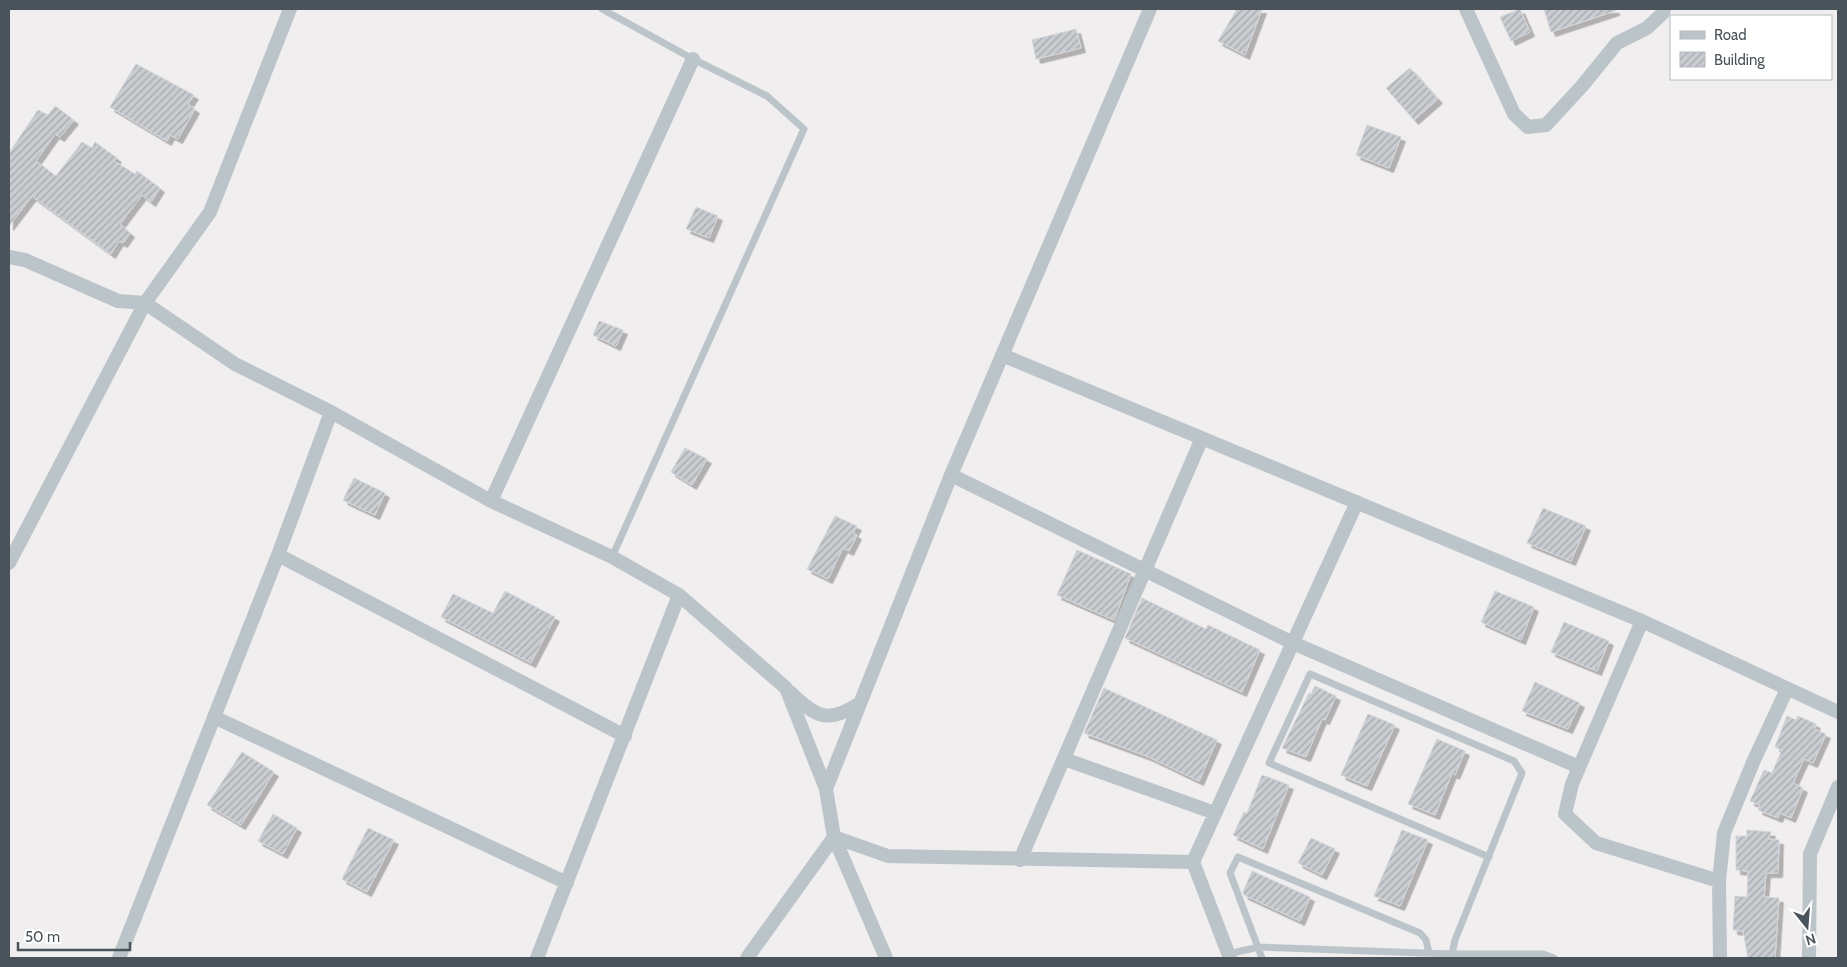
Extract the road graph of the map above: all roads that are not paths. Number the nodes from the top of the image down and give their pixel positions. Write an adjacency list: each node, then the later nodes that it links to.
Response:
1 (290, 9): 8 (street)
2 (602, 9): 6 (lane)
3 (1150, 9): 9 (street)
4 (1466, 9): 5 (street)
5 (1664, 9)
6 (694, 59): 13 (street); 16 (lane)
7 (9, 257): 8 (street)
8 (145, 303): 10 (street); 17 (street)
9 (1002, 355): 11 (street); 12 (street)
10 (331, 412): 13 (street); 15 (street)
11 (1202, 438): 14 (street); 18 (street)
12 (951, 475): 18 (street); 24 (street)
13 (491, 501): 16 (street)
14 (1357, 502): 20 (street); 21 (street)
15 (278, 555): 26 (street); 27 (street)
16 (612, 556): 19 (street)
17 (9, 563)
18 (1145, 570): 21 (street); 28 (street)
19 (678, 595): 22 (street); 27 (street)
20 (1642, 621): 23 (street); 29 (street)
21 (1293, 643): 29 (street); 32 (street)
22 (786, 688): 24 (street); 31 (street)
23 (1787, 689): 25 (street); 37 (street)
24 (860, 703): 31 (street)
25 (1838, 712)
26 (214, 717): 38 (street); 43 (street)
27 (625, 736): 38 (street)
28 (1064, 759): 32 (street); 35 (street)
29 (1579, 767): 37 (street)
30 (1838, 787): 50 (street)
31 (826, 789): 33 (street)
32 (1215, 813): 36 (street)
33 (834, 836): 35 (street); 45 (street); 46 (street)
34 (1489, 857): 34 (lane); 41 (lane)
35 (1020, 860): 36 (street)
36 (1193, 862): 42 (street)
37 (1719, 882): 49 (street)
38 (567, 883): 44 (street)
39 (1259, 947): 40 (lane); 40 (lane); 42 (lane); 47 (lane)
40 (1430, 953): 41 (lane)
41 (1452, 954): 48 (lane)
42 (1229, 956)
43 (119, 958)
44 (537, 958)
45 (747, 958)
46 (886, 958)
47 (1262, 958)
48 (1554, 958)
49 (1720, 958)
50 (1809, 958)

